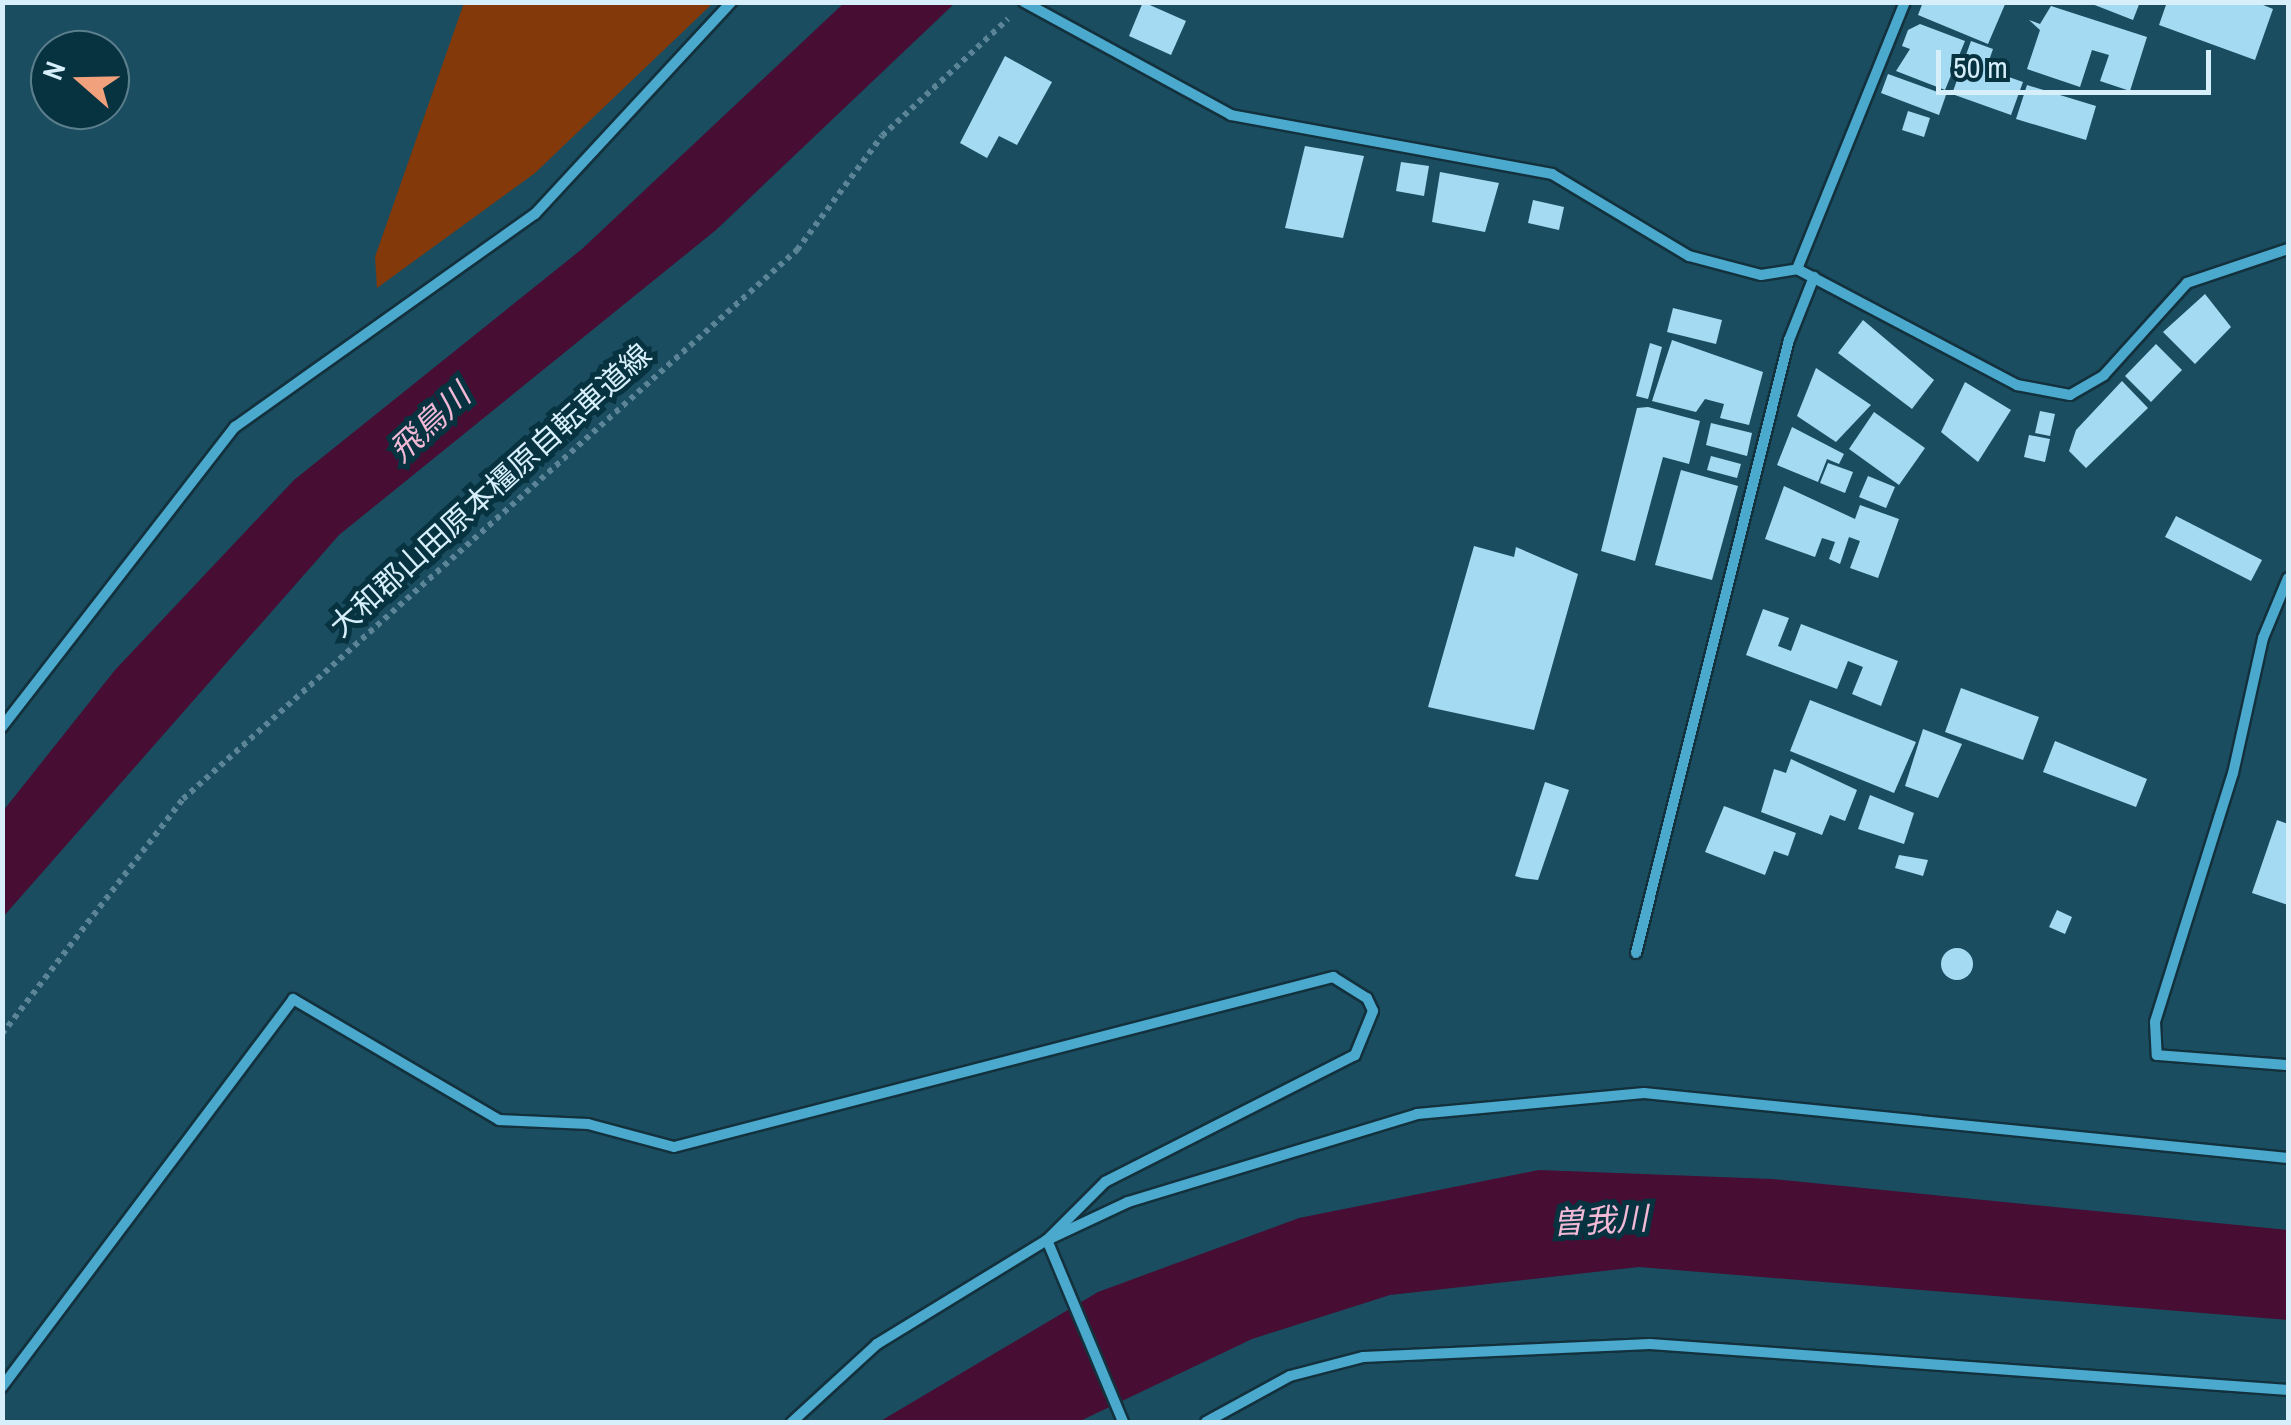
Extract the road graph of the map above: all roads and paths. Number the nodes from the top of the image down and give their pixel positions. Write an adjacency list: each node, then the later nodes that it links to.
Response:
1 (731, 2): 8 (street)
2 (1905, 2): 5 (street)
3 (1026, 4): 5 (street); 10 (path, 大和郡山田原本橿原自転車道線)
4 (2288, 249): 6 (street)
5 (1797, 269): 6 (street)
6 (1814, 277): 9 (street)
7 (2288, 578): 11 (street)
8 (2, 728)
9 (1636, 953)
10 (2, 1034)
11 (2288, 1065)
12 (2288, 1158): 13 (street)
13 (1047, 1240): 14 (street); 16 (street); 17 (street)
14 (2, 1387)
15 (2288, 1390): 18 (street)
16 (792, 1422)
17 (1123, 1422)
18 (1206, 1422)

